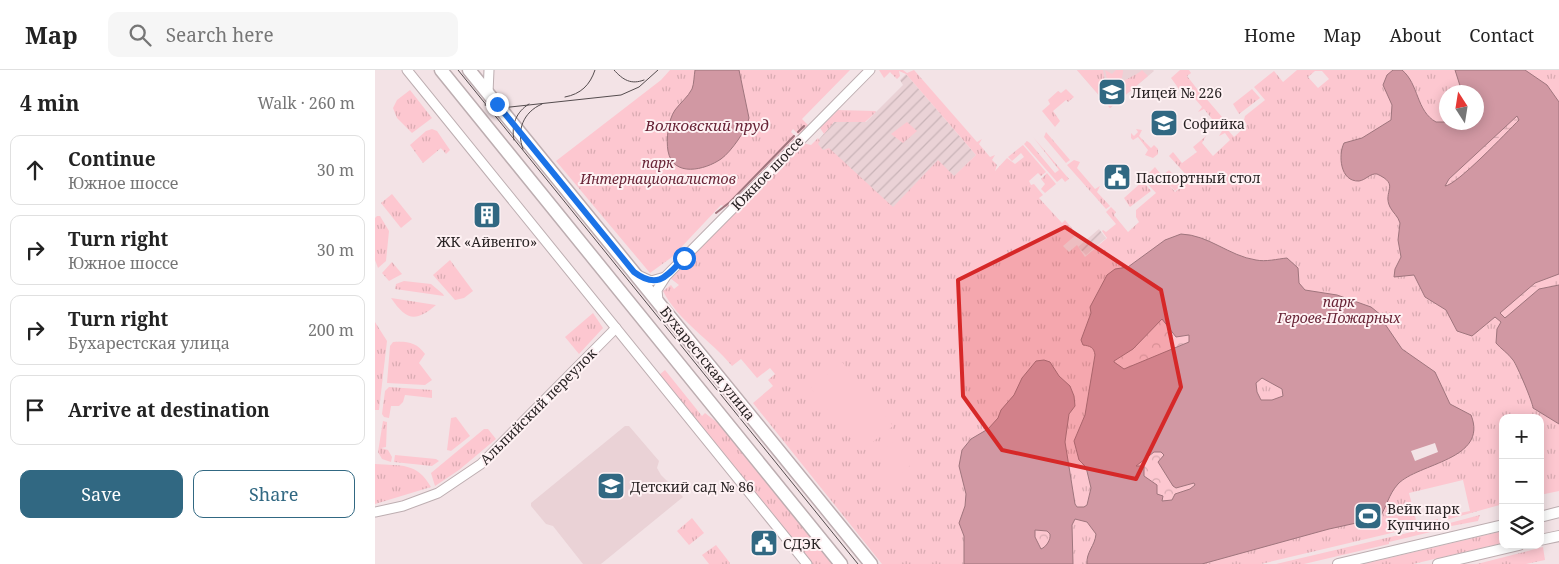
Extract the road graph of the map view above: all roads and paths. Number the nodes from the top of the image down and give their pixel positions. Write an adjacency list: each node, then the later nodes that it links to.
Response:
1 (407, 70): 10 (street)
2 (441, 70): 20 (main road, Бухарестская улица)
3 (469, 70): 6 (main road, Бухарестская улица)
4 (489, 70): 6 (street)
5 (870, 70): 8 (street, Южное шоссе)
6 (488, 93): 7 (main road, Бухарестская улица)
7 (634, 272): 8 (street); 9 (main road, Бухарестская улица)
8 (665, 277): 9 (street, Южное шоссе)
9 (658, 301): 21 (main road, Бухарестская улица)
10 (616, 328): 11 (street, Альпийский переулок); 19 (street)
11 (375, 512)
12 (1559, 512): 13 (street)
13 (1544, 516)
14 (1499, 526): 22 (street)
15 (1559, 536): 16 (street)
16 (1544, 539)
17 (1507, 549): 18 (street)
18 (1473, 560): 23 (street)
19 (807, 564)
20 (841, 564)
21 (871, 564)
22 (1338, 564)
23 (1438, 564)

